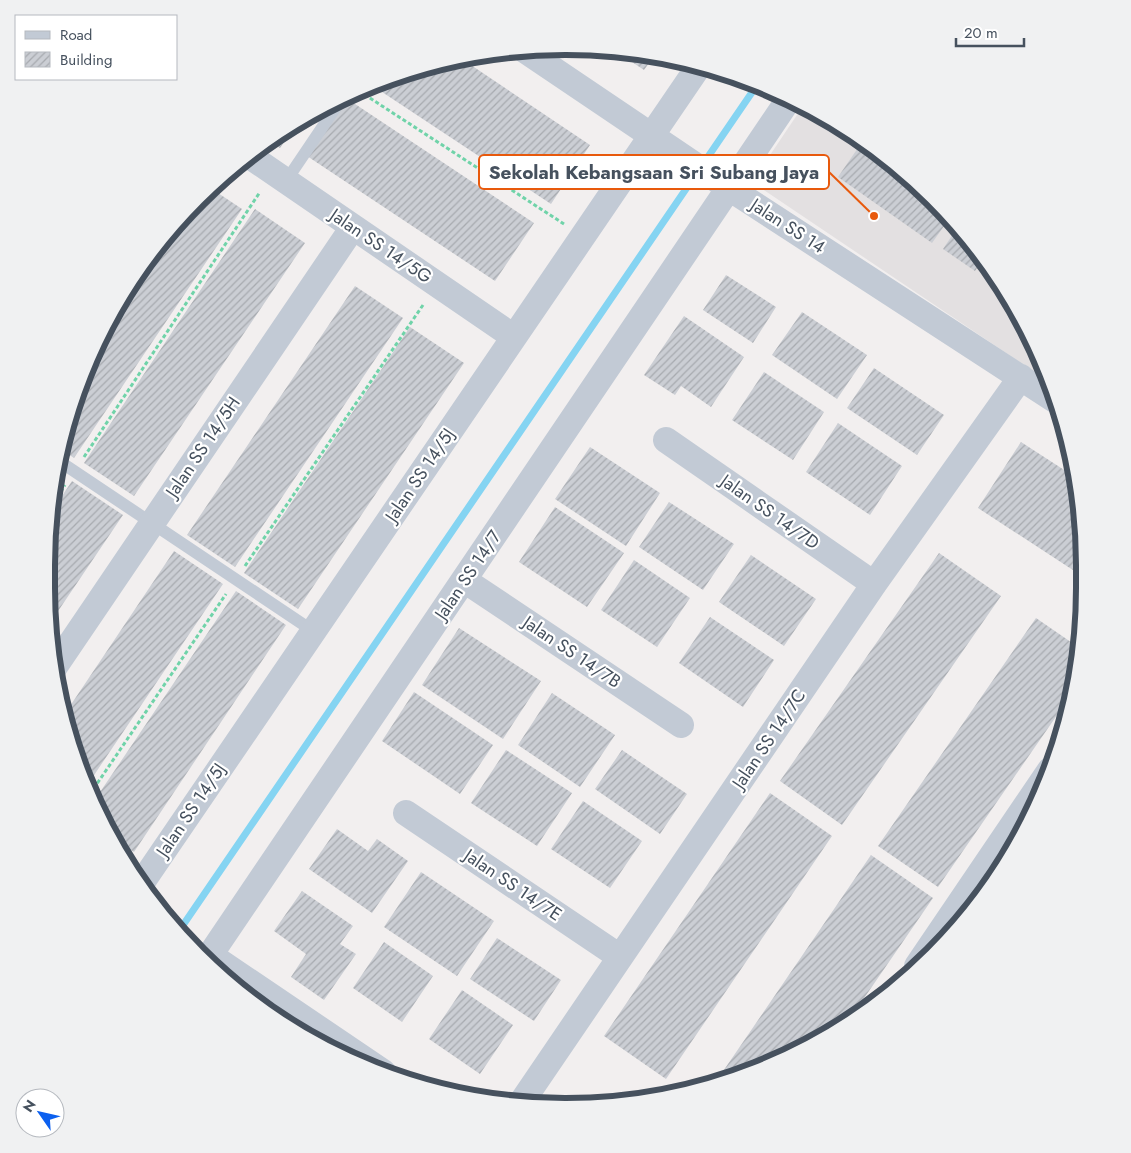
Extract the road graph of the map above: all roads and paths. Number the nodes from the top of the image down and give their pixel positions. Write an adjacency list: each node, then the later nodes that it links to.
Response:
1 (534, 56): 6 (street, Jalan SS 14)
2 (695, 71): 6 (street, Jalan SS 14/5J)
3 (366, 96): 11 (path)
4 (784, 105): 8 (street, Jalan SS 14/7)
5 (330, 113): 9 (lane)
6 (652, 135): 8 (street, Jalan SS 14); 11 (street, Jalan SS 14/5J)
7 (255, 160): 9 (street, Jalan SS 14/5G)
8 (710, 175): 14 (street, Jalan SS 14); 22 (street, Jalan SS 14/7)
9 (280, 177): 10 (street, Jalan SS 14/5G); 18 (path)
10 (353, 227): 12 (street, Jalan SS 14/5G); 20 (street, Jalan SS 14/5H)
11 (583, 237): 13 (street, Jalan SS 14/5J)
12 (437, 284): 13 (street, Jalan SS 14/5G); 21 (path)
13 (514, 337): 24 (street, Jalan SS 14/5J)
14 (1022, 377): 15 (street, Jalan SS 14); 23 (street, Jalan SS 14/7C)
15 (1046, 394)
16 (666, 440): 23 (street, Jalan SS 14/7D)
17 (65, 464): 18 (lane)
18 (75, 471): 19 (path); 20 (lane)
19 (60, 493)
20 (152, 523): 21 (lane); 25 (street, Jalan SS 14/5H)
21 (236, 579): 24 (lane); 27 (path)
22 (464, 580): 26 (street, Jalan SS 14/7B); 32 (street, Jalan SS 14/7)
23 (874, 584): 33 (street, Jalan SS 14/7C)
24 (313, 631): 30 (street, Jalan SS 14/5J)
25 (60, 659)
26 (681, 725)
27 (95, 786)
28 (1028, 803): 31 (street)
29 (406, 813): 33 (street, Jalan SS 14/7E)
30 (145, 877)
31 (937, 937)
32 (211, 954)
33 (620, 958): 36 (street, Jalan SS 14/7C)
34 (232, 974): 35 (street)
35 (345, 1048)
36 (526, 1096)

